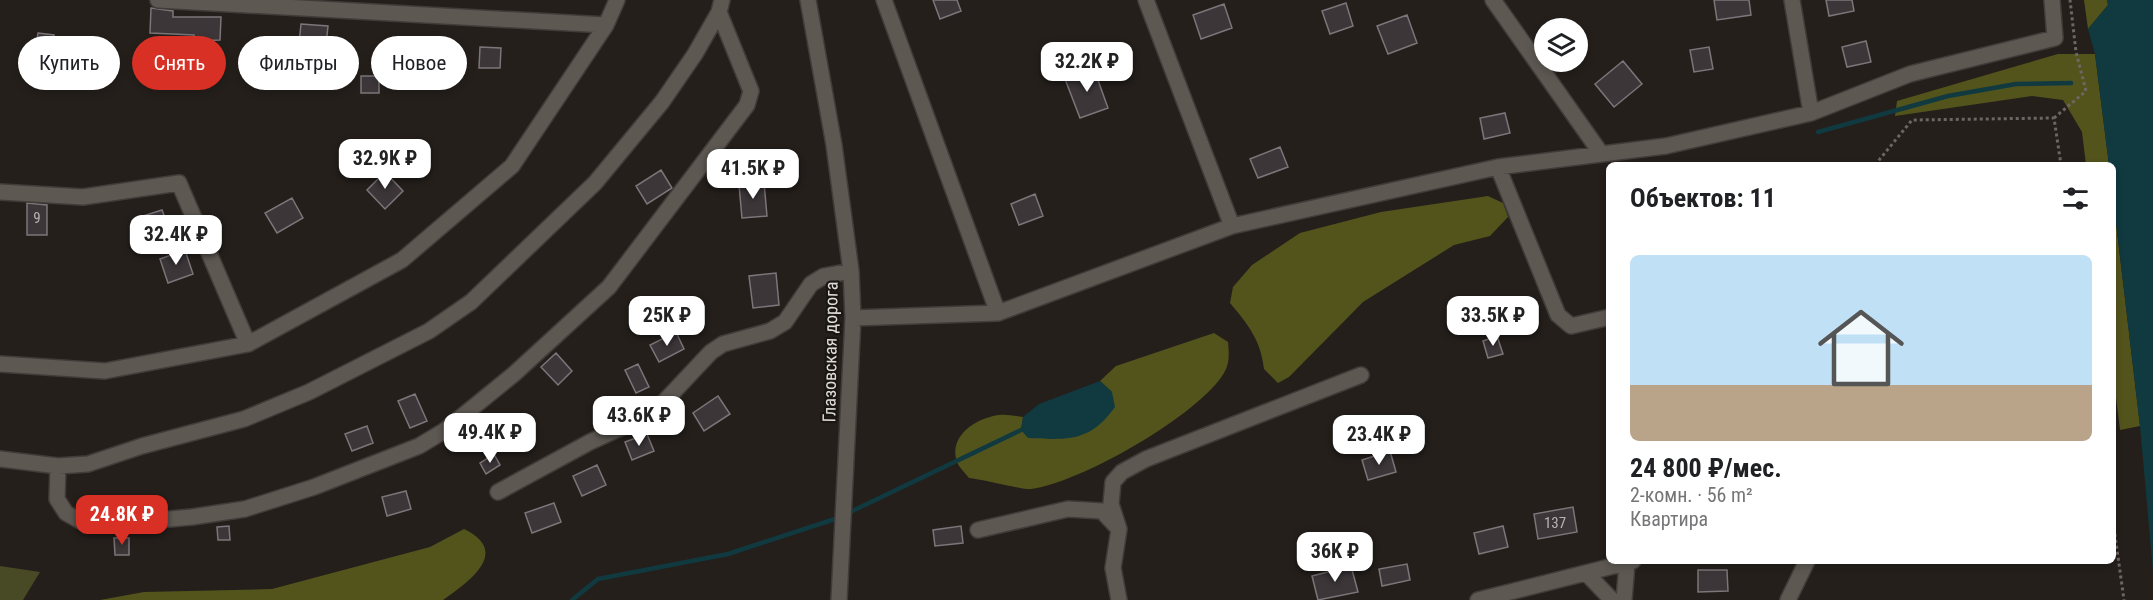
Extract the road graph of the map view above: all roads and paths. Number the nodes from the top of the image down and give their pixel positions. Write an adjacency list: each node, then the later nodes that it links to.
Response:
1 (158, 0): 11 (street)
2 (617, 0): 11 (street)
3 (808, 0): 20 (street, Глазовская дорога)
4 (884, 0): 21 (street)
5 (1146, 0): 19 (street)
6 (1493, 0): 14 (street)
7 (1792, 0): 12 (street)
8 (2052, 0): 12 (street)
9 (2070, 0): 13 (path)
10 (720, 6): 28 (street); 28 (street)
11 (606, 25): 24 (street)
12 (1812, 113): 14 (street)
13 (2054, 118): 15 (path); 16 (path)
14 (1600, 152): 17 (street)
15 (1877, 162)
16 (2061, 162)
17 (1498, 166): 19 (street); 23 (street)
18 (0, 192): 24 (street)
19 (1232, 226): 21 (street)
20 (851, 271): 22 (street, Глазовская дорога); 29 (street)
21 (998, 313): 22 (street)
22 (853, 318): 37 (street, Глазовская дорога)
23 (1606, 318)
24 (248, 344): 25 (street)
25 (0, 364)
26 (1361, 375): 30 (street)
27 (0, 459): 28 (street)
28 (58, 466)
29 (498, 492)
30 (1119, 529): 31 (street); 38 (street)
31 (978, 530)
32 (2116, 542): 43 (path)
33 (1623, 564): 36 (street)
34 (1630, 564): 41 (street)
35 (1806, 564): 42 (street)
36 (1587, 574): 39 (street); 40 (street)
37 (839, 600)
38 (1119, 600)
39 (1478, 600)
40 (1612, 600)
41 (1624, 600)
42 (1788, 600)
43 (2124, 600)

